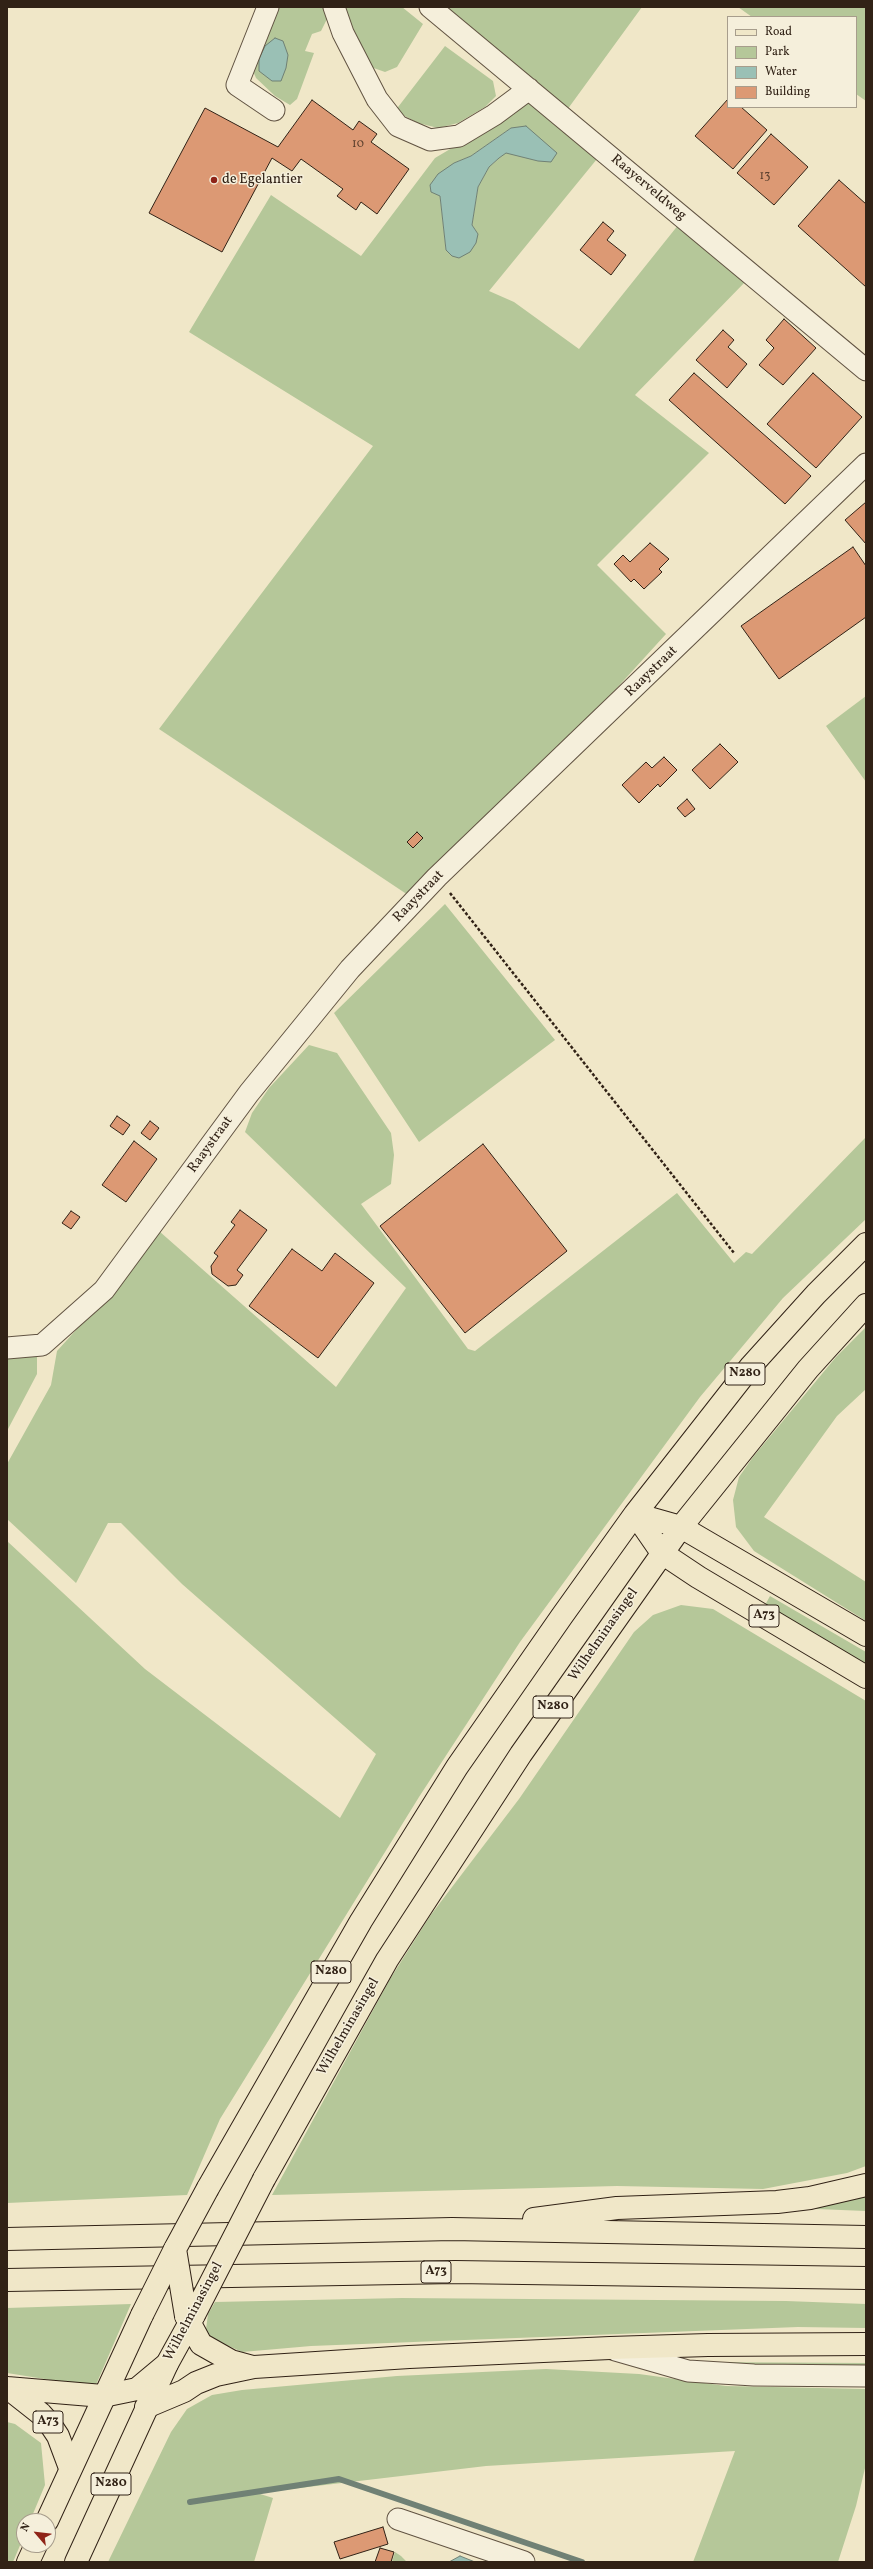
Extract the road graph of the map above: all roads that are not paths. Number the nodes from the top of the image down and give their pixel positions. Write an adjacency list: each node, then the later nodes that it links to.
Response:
1 (268, 7): 5 (street)
2 (334, 7): 4 (street)
3 (430, 7): 4 (street, Raayerveldweg)
4 (529, 89): 6 (street, Raayerveldweg)
5 (274, 110)
6 (866, 370)
7 (866, 464): 10 (street, Raaystraat)
8 (866, 1244): 11 (main road, N280)
9 (866, 1305): 12 (main road, N280)
10 (7, 1348)
11 (635, 1514): 12 (main road, A73); 13 (main road, A73); 20 (main road, N280, bridge)
12 (680, 1527): 13 (main road, Wilhelminasingel / N280); 14 (main road, A73)
13 (662, 1553): 15 (main road, A73); 23 (main road, Wilhelminasingel / N280, bridge)
14 (866, 1635)
15 (866, 1677)
16 (866, 2185): 17 (main road)
17 (452, 2229): 18 (main road); 19 (main road)
18 (866, 2237)
19 (7, 2239)
20 (175, 2249): 23 (main road, bridge); 30 (main road, N280, bridge)
21 (866, 2278): 22 (main road, A73)
22 (7, 2280)
23 (189, 2318): 26 (main road, Wilhelminasingel / N280); 27 (main road)
24 (866, 2344): 25 (main road)
25 (610, 2348): 27 (main road); 28 (street)
26 (166, 2364): 30 (main road); 31 (main road, Wilhelminasingel / N280)
27 (254, 2367): 31 (main road)
28 (866, 2376)
29 (7, 2388): 30 (main road, A73); 32 (main road, A73)
30 (103, 2396): 32 (main road, N280)
31 (146, 2407): 35 (main road, Wilhelminasingel / N280)
32 (70, 2468): 33 (main road, N280)
33 (50, 2513)
34 (398, 2519): 36 (street)
35 (76, 2562)
36 (524, 2562)

